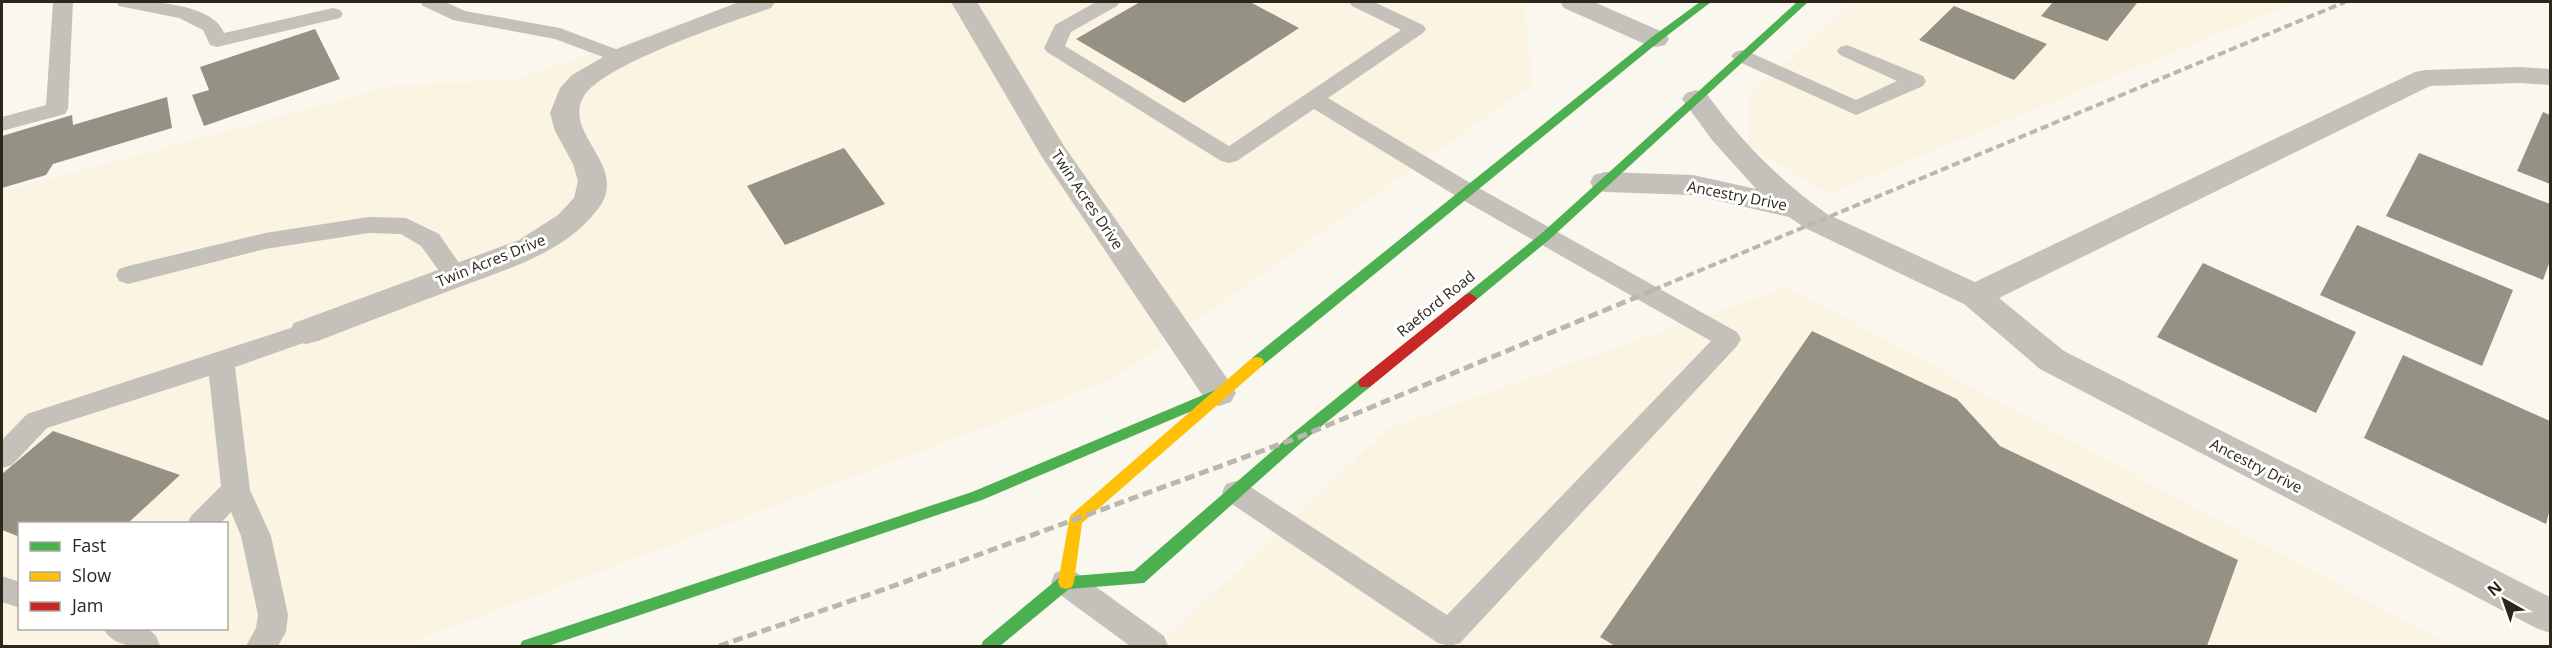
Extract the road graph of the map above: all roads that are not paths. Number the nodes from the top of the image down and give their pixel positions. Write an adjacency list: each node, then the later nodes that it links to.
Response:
1 (63, 2): 19 (lane)
2 (126, 2): 11 (lane)
3 (430, 2): 15 (lane)
4 (762, 2): 15 (street, Twin Acres Drive)
5 (964, 2): 29 (street, Twin Acres Drive)
6 (1110, 2): 17 (lane)
7 (1359, 2): 17 (lane)
8 (1573, 2): 12 (street)
9 (1706, 2): 12 (main road)
10 (1803, 2): 14 (main road, Raeford Road)
11 (333, 14)
12 (1656, 39): 21 (main road)
13 (1847, 51): 14 (lane)
14 (1742, 56): 18 (main road, Raeford Road)
15 (620, 57): 25 (street, Twin Acres Drive)
16 (2550, 78): 26 (street)
17 (1312, 98): 21 (lane)
18 (1696, 99): 20 (main road, Raeford Road); 22 (street, Ancestry Drive)
19 (2, 124)
20 (1605, 182): 22 (street, Ancestry Drive); 23 (main road, Raeford Road)
21 (1469, 193): 23 (lane); 29 (main road)
22 (1796, 208): 26 (street, Ancestry Drive)
23 (1546, 236): 32 (main road, Raeford Road); 32 (lane)
24 (128, 275): 25 (lane)
25 (456, 276): 27 (street, Twin Acres Drive)
26 (1975, 296): 37 (street, Ancestry Drive)
27 (306, 332): 28 (lane)
28 (221, 362): 30 (lane); 31 (lane)
29 (1219, 393): 34 (main road); 41 (main road)
30 (2, 457)
31 (236, 490): 33 (lane); 40 (lane)
32 (1236, 492): 34 (main road, Raeford Road)
33 (203, 522)
34 (1066, 582): 42 (main road); 43 (lane)
35 (2, 589): 36 (lane)
36 (18, 594)
37 (2550, 616)
38 (122, 630): 39 (lane)
39 (145, 646)
40 (261, 646)
41 (528, 646)
42 (989, 646)
43 (1153, 646)

